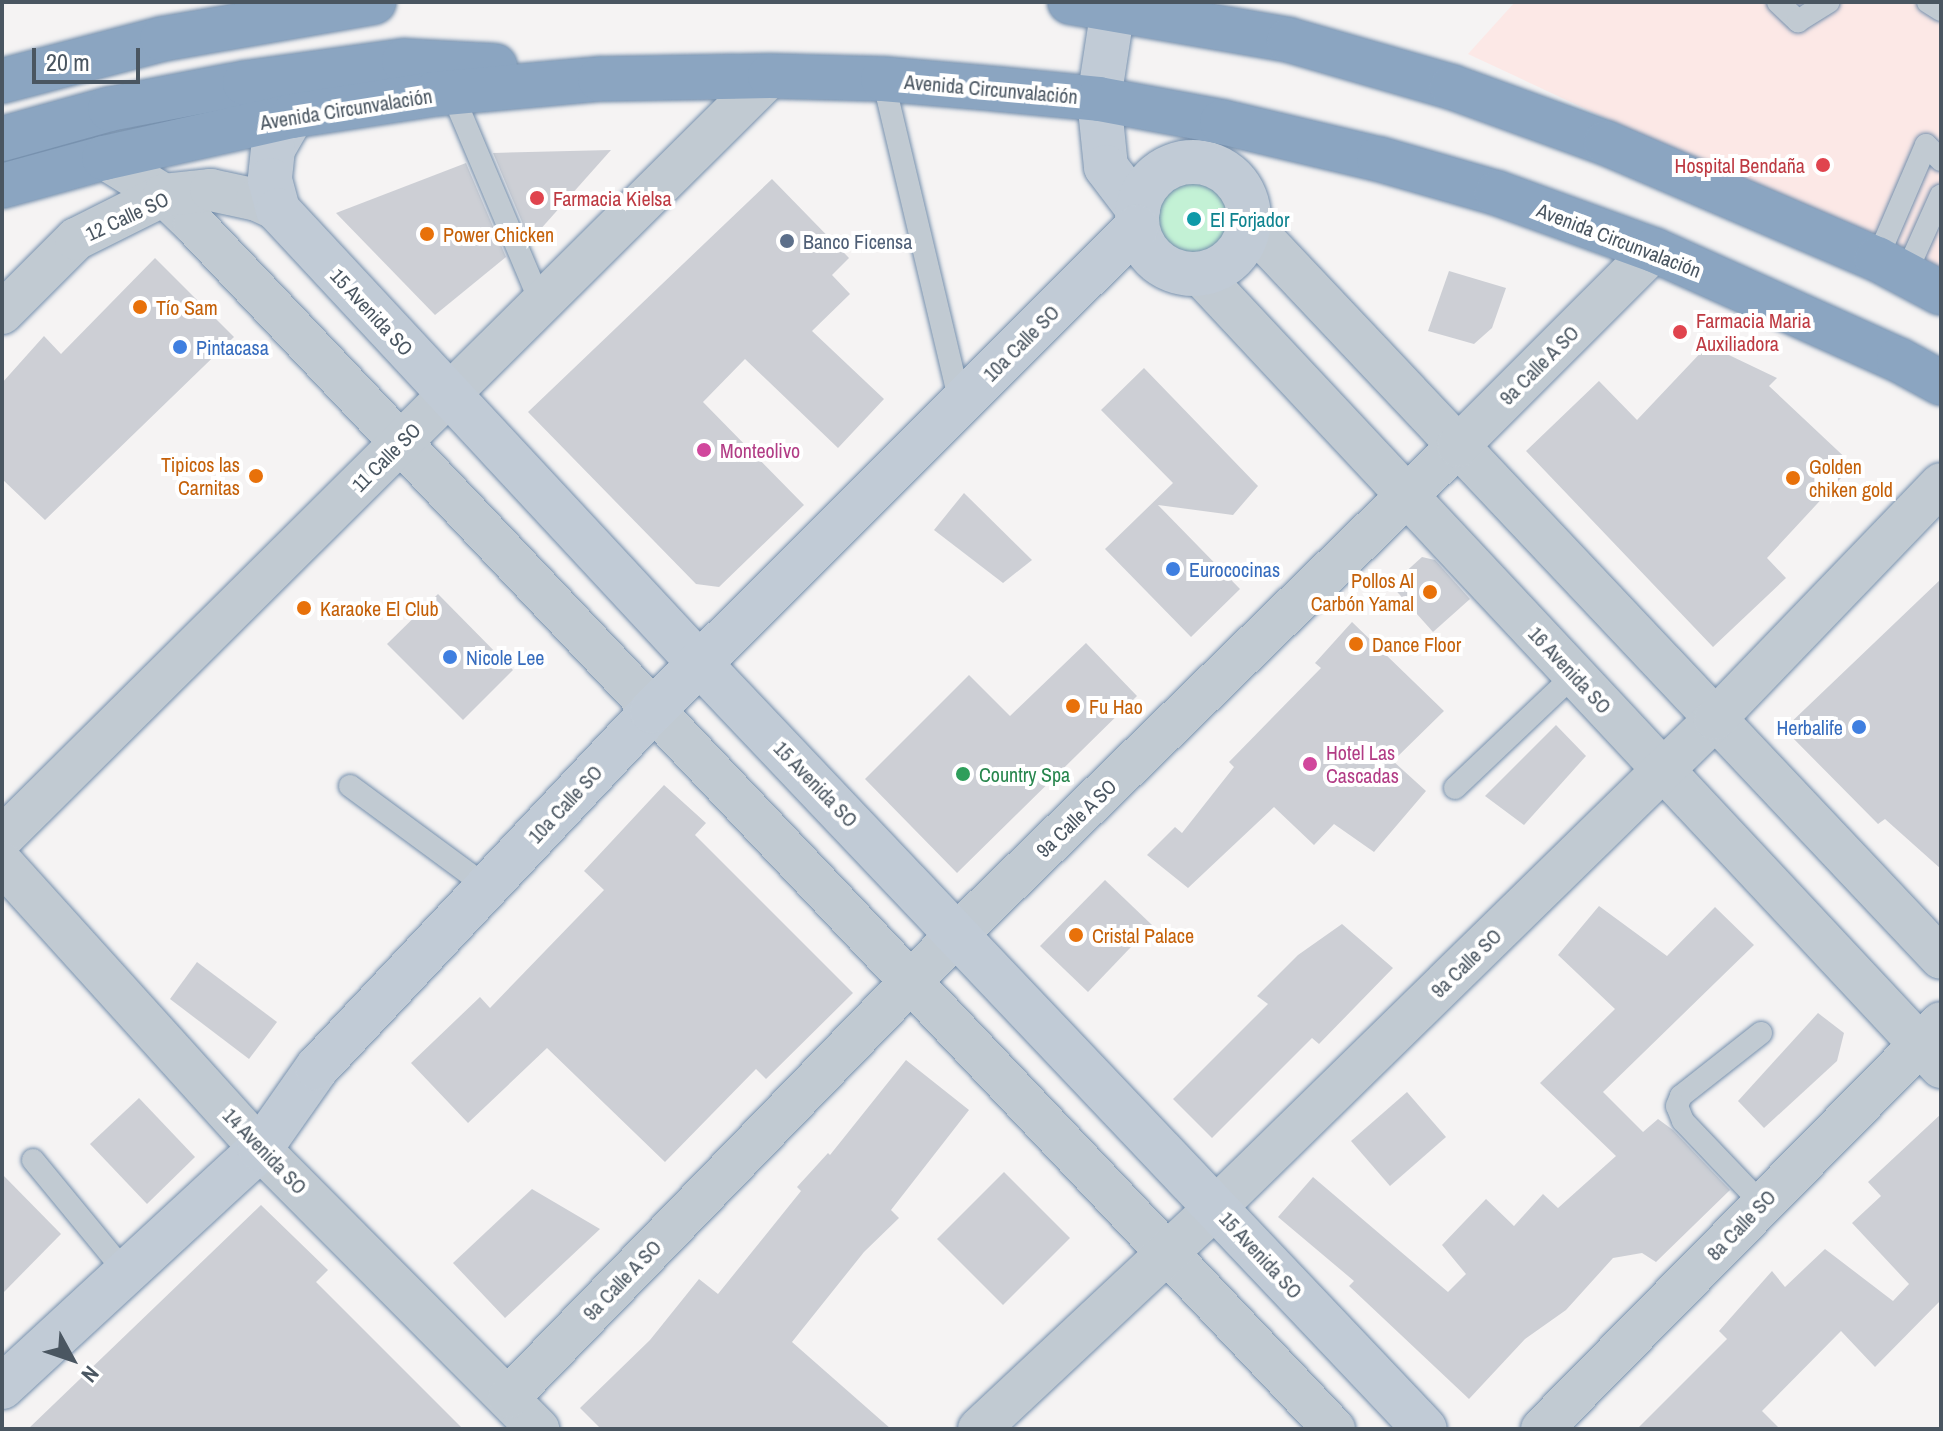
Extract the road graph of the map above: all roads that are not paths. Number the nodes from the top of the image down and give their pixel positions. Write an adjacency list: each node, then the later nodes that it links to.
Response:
1 (1070, 2): 6 (highway)
2 (1778, 2): 3 (lane)
3 (1828, 2)
4 (1928, 2): 7 (lane)
5 (358, 3): 11 (highway)
6 (1113, 5): 13 (street); 28 (highway)
7 (1941, 10)
8 (770, 76): 9 (highway, Avenida Circunvalación); 10 (highway, Avenida Circunvalación); 29 (street, 11 Calle SO)
9 (600, 79): 12 (highway, Avenida Circunvalación); 16 (highway)
10 (883, 79): 13 (highway, Avenida Circunvalación); 34 (lane)
11 (2, 81)
12 (452, 93): 14 (highway, Avenida Circunvalación); 29 (lane)
13 (1099, 99): 15 (highway, Avenida Circunvalación); 24 (street)
14 (292, 116): 18 (highway, Avenida Circunvalación); 23 (street)
15 (1222, 122): 19 (street); 26 (highway, Avenida Circunvalación)
16 (2, 139)
17 (1934, 152): 28 (lane)
18 (104, 158): 20 (highway, Avenida Circunvalación); 21 (street)
19 (1210, 164): 24 (street); 25 (street)
20 (2, 186)
21 (164, 195): 23 (street, 12 Calle SO); 30 (street, 12 Calle SO); 35 (street)
22 (1941, 195): 28 (lane)
23 (278, 210): 33 (street, 15 Avenida SO)
24 (1138, 218): 27 (street); 34 (street, 10a Calle SO)
25 (1248, 223): 27 (street); 36 (street)
26 (1654, 250): 31 (highway, Avenida Circunvalación); 36 (street, 9a Calle A SO)
27 (1199, 273): 38 (street, 16 Avenida SO)
28 (1908, 275)
29 (541, 304): 33 (street, 11 Calle SO)
30 (2, 313)
31 (1920, 360): 32 (highway, Avenida Circunvalación)
32 (1941, 383)
33 (449, 395): 35 (street, 11 Calle SO); 39 (street, 15 Avenida SO)
34 (960, 403): 39 (street, 10a Calle SO)
35 (401, 442): 41 (street); 46 (street, 11 Calle SO)
36 (1458, 446): 38 (street, 9a Calle A SO); 42 (street)
37 (1941, 484): 42 (street, 9a Calle SO)
38 (1407, 496): 40 (street, 16 Avenida SO); 49 (street, 9a Calle A SO)
39 (699, 663): 41 (street, 10a Calle SO); 49 (street, 15 Avenida SO)
40 (1574, 675): 43 (street, 16 Avenida SO); 45 (lane)
41 (652, 711): 48 (street, 10a Calle SO); 51 (street)
42 (1715, 719): 43 (street, 9a Calle SO); 50 (street)
43 (1663, 770): 53 (street, 16 Avenida SO); 57 (street, 9a Calle SO)
44 (350, 786): 48 (lane)
45 (1455, 788)
46 (2, 838)
47 (2, 863): 54 (street, 14 Avenida SO)
48 (487, 887): 54 (street, 10a Calle SO)
49 (958, 933): 51 (street, 9a Calle A SO); 57 (street, 15 Avenida SO)
50 (1941, 958)
51 (912, 980): 58 (street); 61 (street, 9a Calle A SO)
52 (1761, 1033): 56 (lane)
53 (1934, 1044): 56 (street, 8a Calle SO)
54 (260, 1149): 59 (street, 10a Calle SO); 61 (street, 14 Avenida SO)
55 (33, 1160): 59 (lane)
56 (1762, 1204): 66 (street, 8a Calle SO)
57 (1216, 1207): 58 (street, 9a Calle SO); 65 (street, 15 Avenida SO)
58 (1169, 1251): 63 (street, 9a Calle SO); 64 (street)
59 (126, 1273): 60 (street, 10a Calle SO)
60 (2, 1387)
61 (509, 1397): 62 (street, 14 Avenida SO)
62 (538, 1429)
63 (979, 1429)
64 (1334, 1429)
65 (1425, 1429)
66 (1542, 1429)

